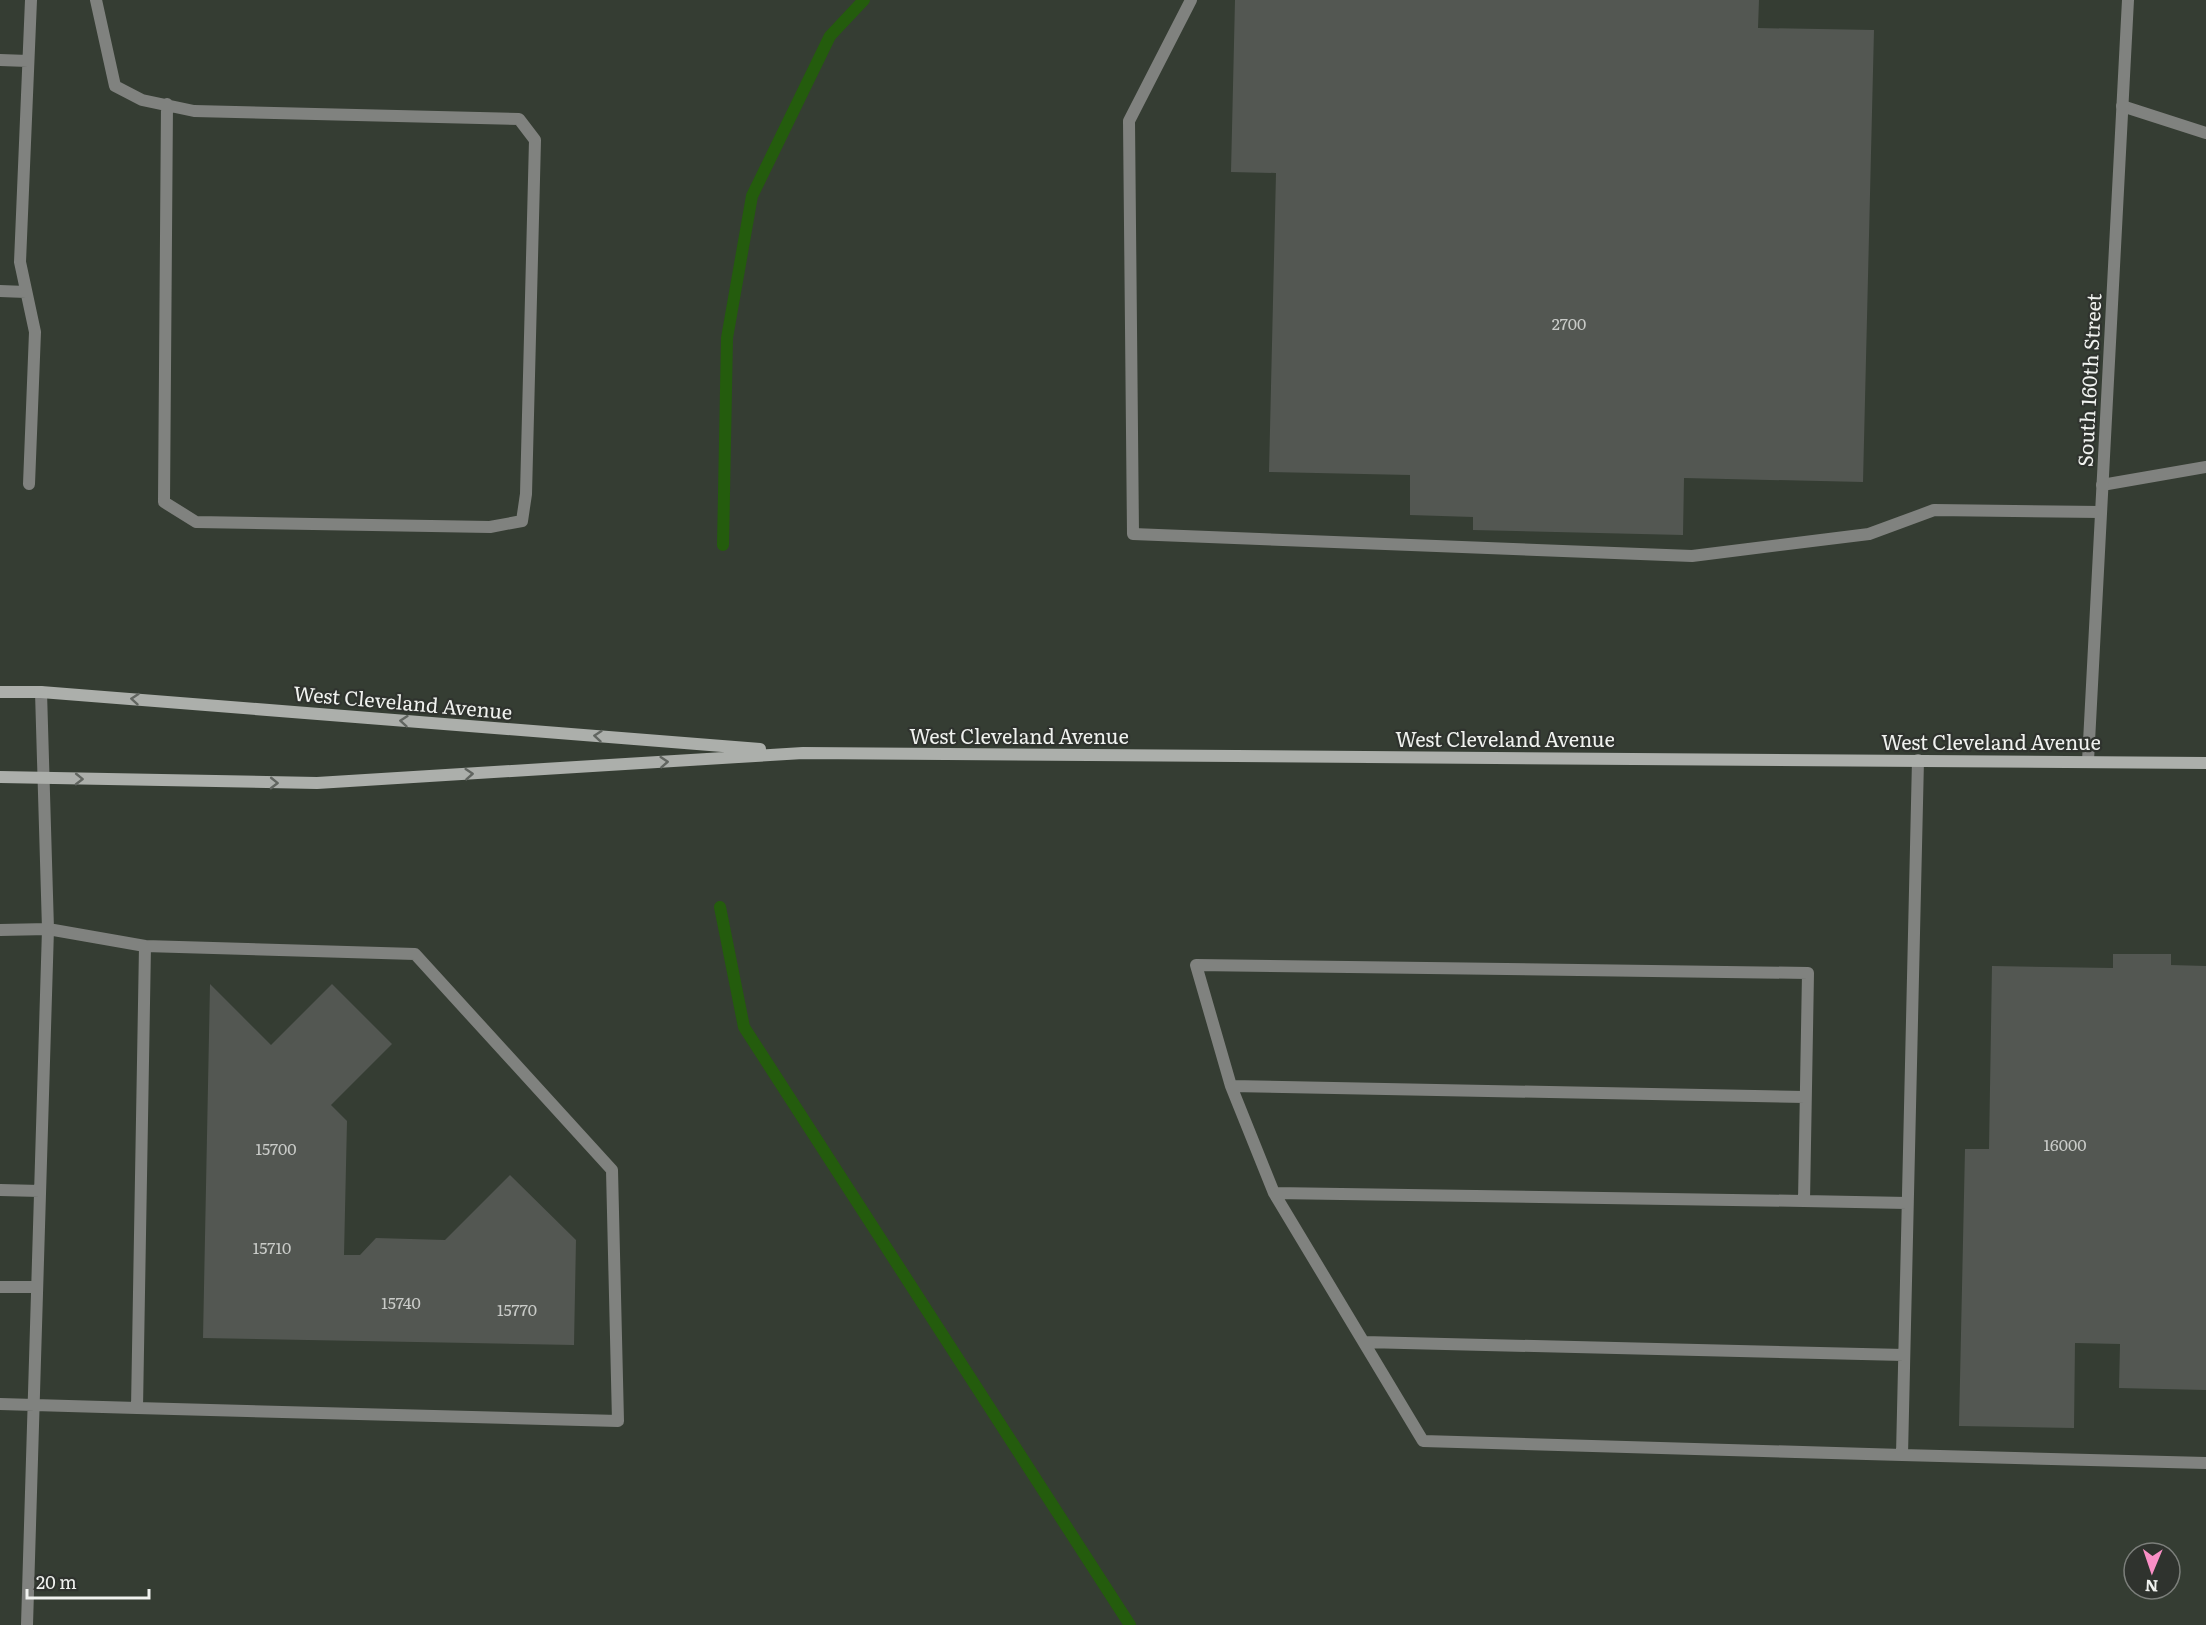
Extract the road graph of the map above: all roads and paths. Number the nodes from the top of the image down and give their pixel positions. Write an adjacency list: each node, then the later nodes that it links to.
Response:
1 (30, 0): 6 (street)
2 (96, 0): 7 (street)
3 (1191, 0): 15 (street)
4 (2128, 0): 8 (street, South 160th Street)
5 (0, 60): 6 (street)
6 (28, 61): 11 (street)
7 (167, 104): 7 (street)
8 (2122, 106): 9 (street); 14 (street, South 160th Street)
9 (2206, 133)
10 (0, 291): 11 (street)
11 (26, 292): 13 (street)
12 (2206, 466): 14 (street)
13 (29, 484)
14 (2102, 485): 15 (street, South 160th Street)
15 (2101, 512): 20 (street, South 160th Street)
16 (0, 692): 17 (main road, West Cleveland Avenue)
17 (41, 692): 18 (main road, West Cleveland Avenue, one-way to 17); 23 (street)
18 (803, 753): 19 (main road, West Cleveland Avenue); 23 (main road, West Cleveland Avenue, one-way to 18)
19 (1918, 760): 20 (main road, West Cleveland Avenue); 33 (street)
20 (2088, 761): 21 (main road, West Cleveland Avenue)
21 (2206, 763)
22 (0, 777): 23 (main road, West Cleveland Avenue)
23 (42, 778): 24 (street)
24 (48, 929): 25 (street); 26 (street); 30 (street)
25 (0, 930)
26 (145, 946): 40 (street); 40 (street)
27 (1231, 1086): 28 (street); 28 (street); 31 (street)
28 (1805, 1097): 32 (street)
29 (0, 1190): 30 (street)
30 (40, 1191): 35 (street)
31 (1274, 1193): 32 (street); 36 (street)
32 (1804, 1201): 33 (street)
33 (1907, 1203): 37 (street)
34 (0, 1287): 35 (street)
35 (37, 1287): 39 (street)
36 (1364, 1342): 37 (street); 41 (street)
37 (1904, 1355): 41 (street)
38 (0, 1404): 39 (street)
39 (33, 1404): 40 (street); 43 (street)
40 (136, 1408)
41 (1902, 1455): 42 (street)
42 (2206, 1463)
43 (27, 1625)

